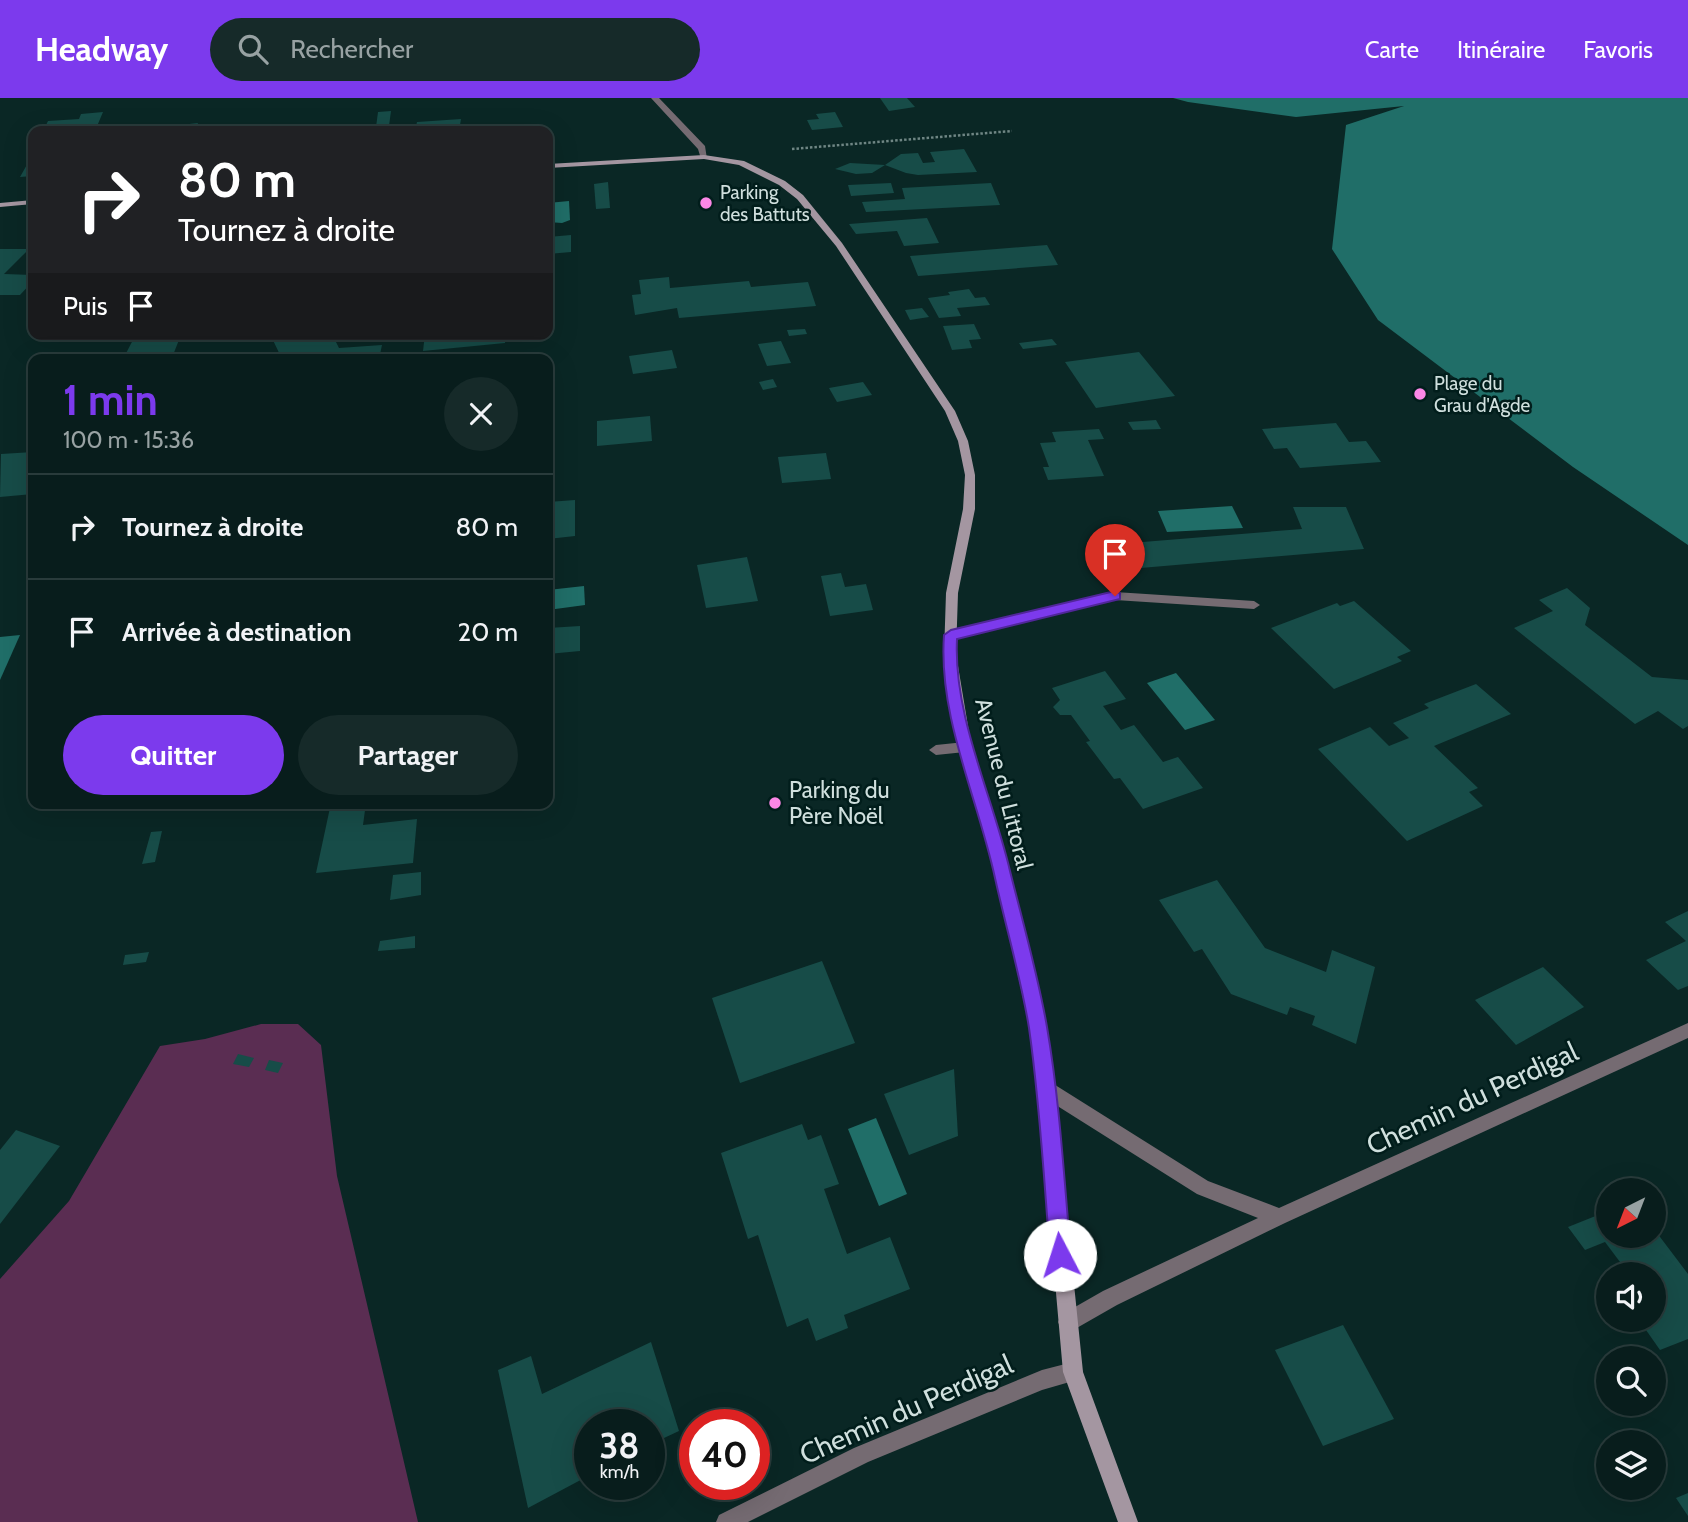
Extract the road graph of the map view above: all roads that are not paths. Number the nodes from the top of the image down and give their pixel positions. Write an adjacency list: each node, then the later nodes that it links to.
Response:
1 (655, 98): 2 (street)
2 (704, 157): 3 (street, Avenue du Littoral); 7 (street, Avenue du Littoral)
3 (553, 166)
4 (28, 202): 5 (street)
5 (0, 205)
6 (1254, 605): 7 (street)
7 (951, 635): 8 (street, Avenue du Littoral)
8 (965, 747): 9 (street); 11 (street, Avenue du Littoral)
9 (936, 750)
10 (1688, 1031): 12 (street, Chemin du Perdigal)
11 (1046, 1089): 12 (street); 13 (street, Avenue du Littoral)
12 (1279, 1217): 13 (street, Chemin du Perdigal)
13 (1068, 1322): 14 (street, Avenue du Littoral)
14 (1073, 1372): 15 (street, Chemin du Perdigal); 16 (street, Avenue du Littoral)
15 (726, 1522)
16 (1128, 1522)

